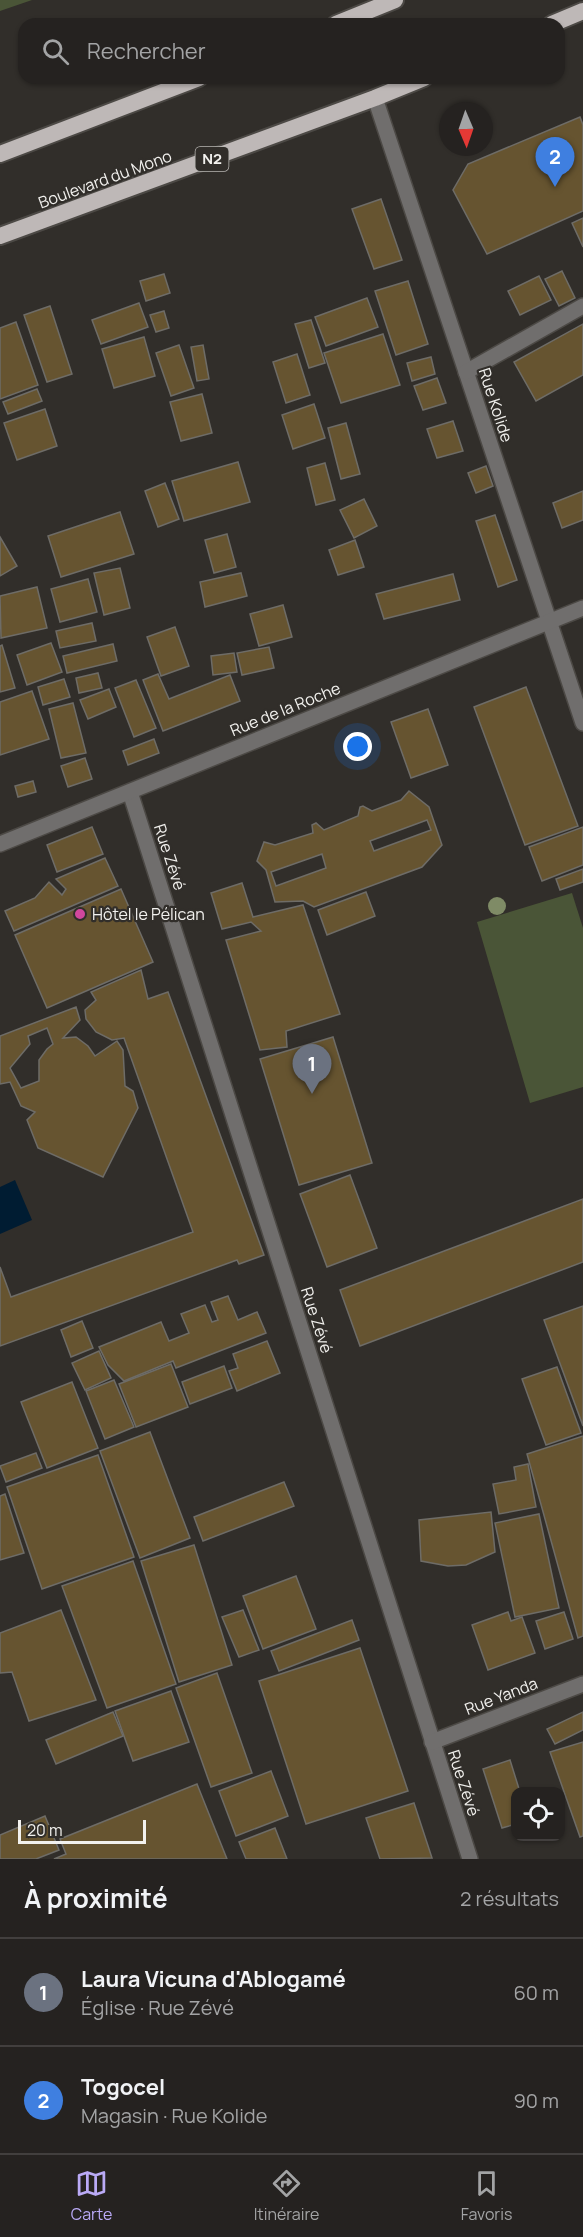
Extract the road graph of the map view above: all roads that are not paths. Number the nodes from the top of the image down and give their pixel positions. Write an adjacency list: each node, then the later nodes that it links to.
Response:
1 (395, 0): 3 (highway)
2 (583, 11): 4 (highway)
3 (351, 18)
4 (565, 19)
5 (183, 84): 8 (highway)
6 (409, 84): 7 (highway, Boulevard du Mono / N2)
7 (375, 98): 9 (highway, Boulevard du Mono / N2); 11 (street, Rue Kolide)
8 (0, 154)
9 (0, 236)
10 (583, 306): 11 (street)
11 (466, 372): 13 (street, Rue Kolide)
12 (583, 608): 13 (street, Rue de la Roche)
13 (549, 621): 14 (street, Rue Kolide); 15 (street, Rue de la Roche)
14 (583, 723)
15 (130, 792): 16 (street, Rue de la Roche); 18 (street, Rue Zévé)
16 (0, 844)
17 (583, 1684): 18 (street, Rue Yanda)
18 (432, 1742): 19 (street, Rue Zévé)
19 (470, 1859)

